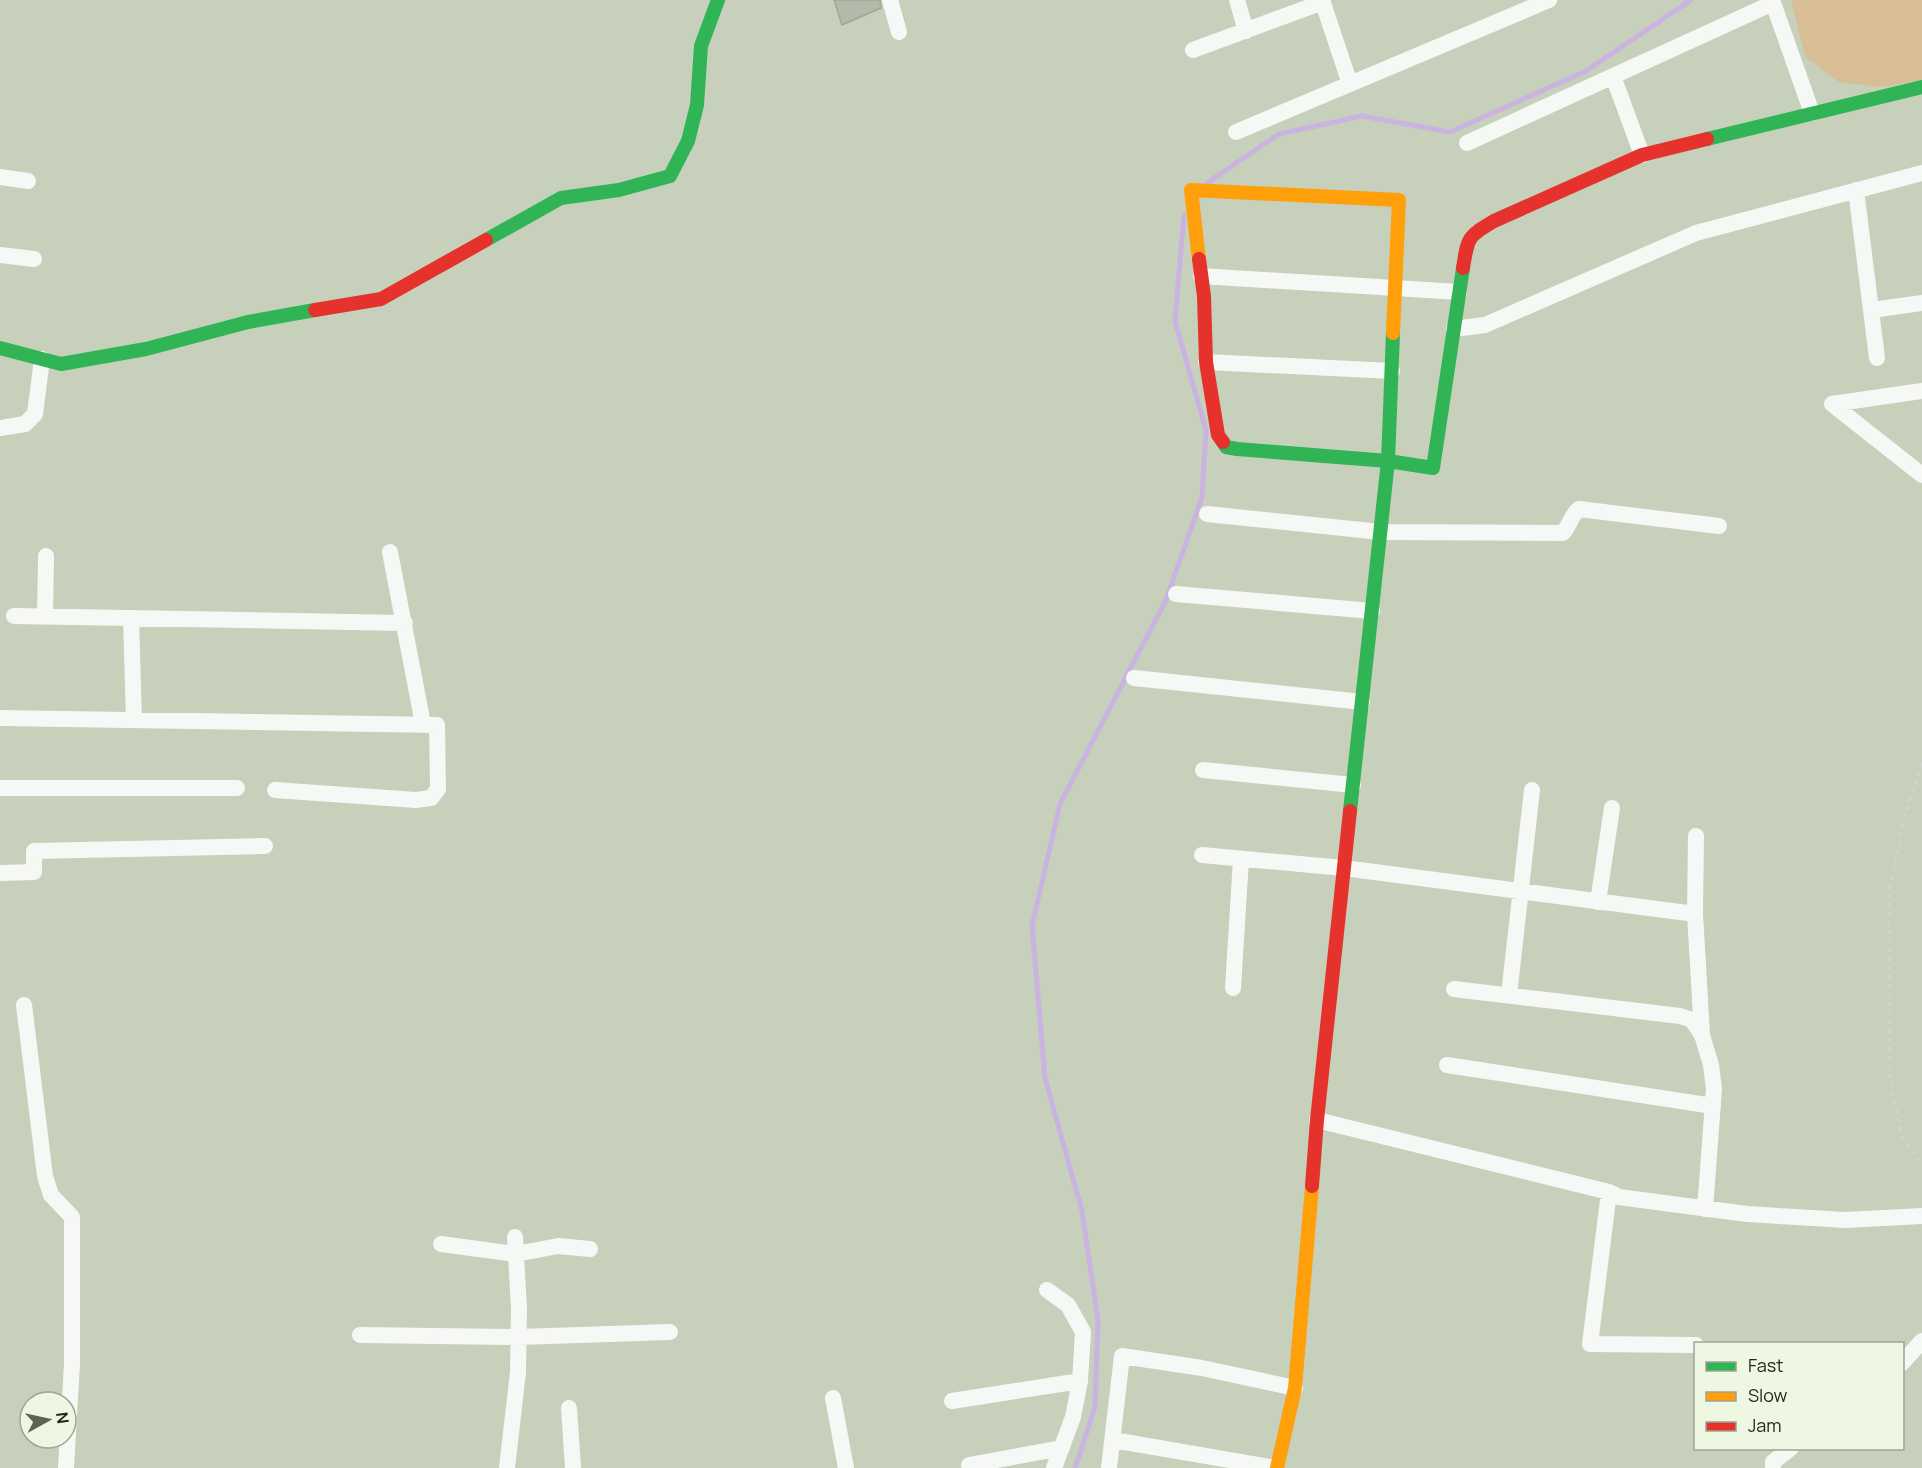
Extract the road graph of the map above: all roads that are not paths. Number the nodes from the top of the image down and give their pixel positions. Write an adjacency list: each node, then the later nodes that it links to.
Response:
1 (718, 0): 31 (street)
2 (890, 0): 8 (street)
3 (1237, 0): 7 (street)
4 (1549, 0): 11 (street)
5 (1322, 1): 7 (street); 11 (street)
6 (1773, 2): 10 (street); 13 (street)
7 (1246, 31): 9 (street)
8 (899, 32)
9 (1193, 50)
10 (1613, 76): 15 (street); 16 (street)
11 (1350, 84): 14 (street)
12 (1922, 87): 13 (street)
13 (1812, 113): 16 (street)
14 (1236, 132)
15 (1467, 143)
16 (1642, 155): 25 (street)
17 (1922, 173): 20 (street)
18 (0, 177): 19 (street)
19 (28, 181)
20 (1856, 190): 27 (street); 28 (street)
21 (0, 255): 22 (street)
22 (34, 258)
23 (1201, 276): 24 (street); 24 (street); 32 (street)
24 (1395, 288): 25 (street); 33 (street)
25 (1459, 292): 28 (street)
26 (1922, 303): 27 (street)
27 (1872, 310): 30 (street)
28 (1454, 329): 36 (street)
29 (0, 348): 31 (street)
30 (1877, 358)
31 (42, 359): 35 (street)
32 (1206, 362): 33 (street); 36 (street)
33 (1392, 371): 36 (street)
34 (1922, 392): 37 (street)
35 (0, 428)
36 (1389, 461): 40 (street)
37 (1922, 475)
38 (1207, 514): 40 (street)
39 (1719, 526): 40 (street)
40 (1381, 532): 44 (street)
41 (390, 552): 48 (street)
42 (46, 556): 46 (street)
43 (1176, 594): 44 (street)
44 (1372, 610): 50 (street)
45 (14, 616): 46 (street)
46 (45, 617): 47 (street)
47 (131, 618): 48 (street); 52 (street)
48 (405, 623): 53 (street)
49 (1134, 678): 50 (street)
50 (1362, 702): 55 (street)
51 (0, 718): 52 (street)
52 (134, 720): 53 (street)
53 (423, 724): 58 (street)
54 (1203, 770): 55 (street)
55 (1353, 785): 65 (street)
56 (0, 788): 57 (street)
57 (237, 788)
58 (275, 790)
59 (1532, 790): 67 (street)
60 (1612, 808): 68 (street)
61 (1696, 836): 69 (street)
62 (265, 846): 66 (street)
63 (1202, 855): 64 (street)
64 (1242, 859): 65 (street); 70 (street)
65 (1344, 868): 67 (street); 77 (street)
66 (0, 873)
67 (1520, 891): 68 (street); 72 (street)
68 (1598, 902): 69 (street)
69 (1695, 914): 74 (street)
70 (1233, 988)
71 (1454, 989): 72 (street)
72 (1509, 995): 74 (street)
73 (24, 1005): 100 (street)
74 (1702, 1035): 76 (street)
75 (1446, 1065): 76 (street)
76 (1713, 1106): 79 (street)
77 (1317, 1120): 78 (street); 92 (street)
78 (1609, 1192): 79 (street); 89 (street)
79 (1705, 1209): 80 (street)
80 (1922, 1216)
81 (441, 1244): 82 (street)
82 (516, 1245): 83 (street); 87 (street)
83 (590, 1249)
84 (1047, 1290): 91 (street)
85 (670, 1332): 87 (street)
86 (360, 1335): 87 (street)
87 (519, 1337): 101 (street)
88 (1922, 1341): 90 (street)
89 (1694, 1345)
90 (1904, 1361)
91 (1080, 1381): 94 (street); 97 (street)
92 (1295, 1388): 96 (street); 106 (street)
93 (832, 1398): 103 (street)
94 (952, 1401)
95 (569, 1408): 102 (street)
96 (1113, 1440): 105 (street); 106 (street)
97 (1062, 1448): 99 (street); 104 (street)
98 (1790, 1450): 107 (street)
99 (969, 1465)
100 (66, 1468)
101 (507, 1468)
102 (573, 1468)
103 (846, 1468)
104 (1054, 1468)
105 (1109, 1468)
106 (1277, 1468)
107 (1773, 1468)

